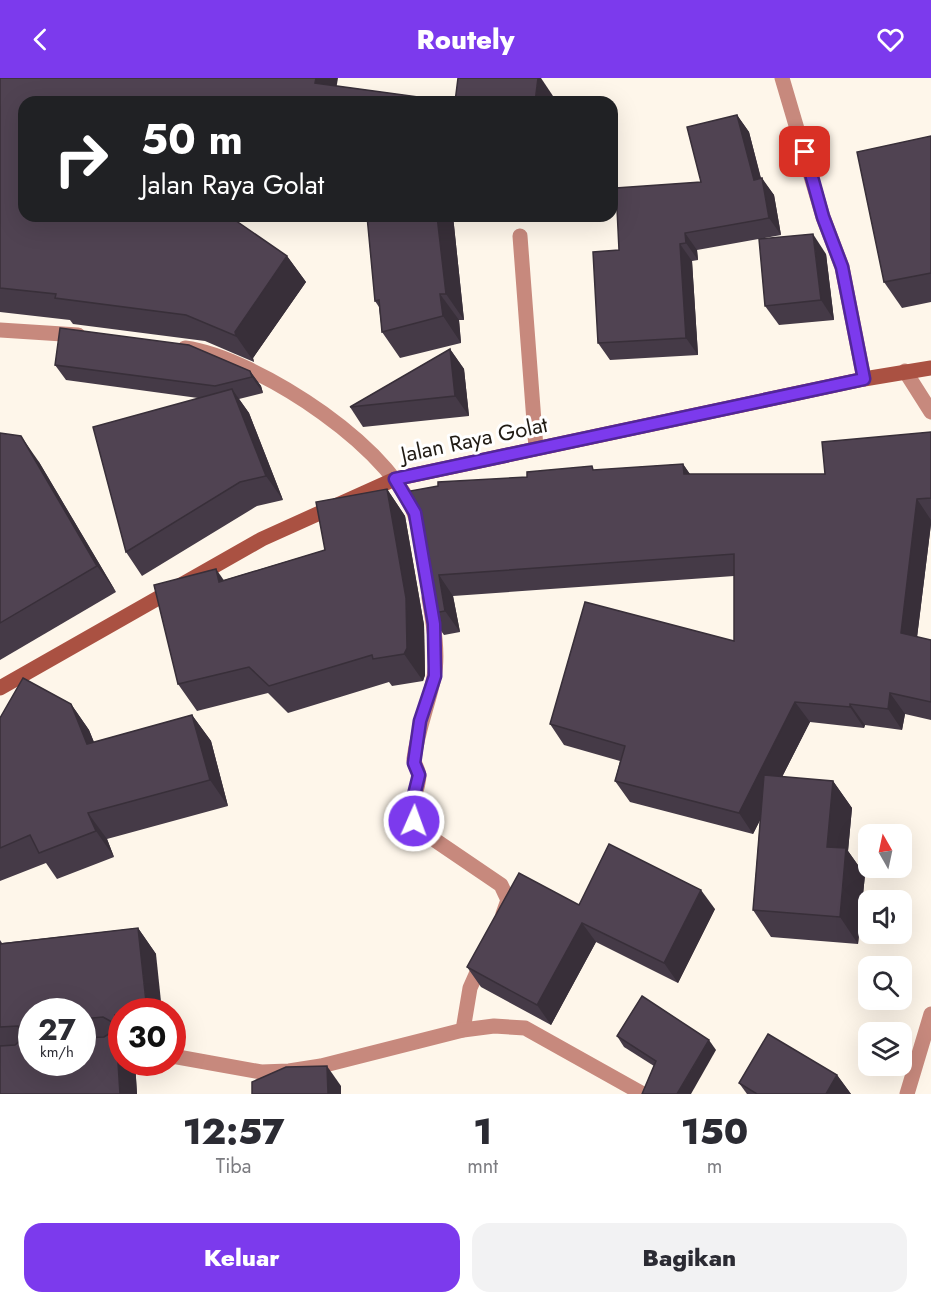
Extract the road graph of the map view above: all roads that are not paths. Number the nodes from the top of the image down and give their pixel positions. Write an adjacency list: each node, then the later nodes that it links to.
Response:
1 (782, 78): 8 (street)
2 (520, 236): 10 (street)
3 (0, 330): 4 (street)
4 (97, 337)
5 (168, 346): 11 (street)
6 (931, 368): 7 (main road, Jalan Raya Golat)
7 (905, 371): 8 (main road, Jalan Raya Golat); 9 (street)
8 (864, 379): 10 (main road, Jalan Raya Golat)
9 (931, 412)
10 (536, 448): 11 (main road, Jalan Raya Golat)
11 (395, 479): 12 (street); 14 (main road, Jalan Raya Golat)
12 (421, 547)
13 (426, 580): 15 (street)
14 (0, 688)
15 (498, 926)
16 (488, 947): 18 (street)
17 (931, 1014): 21 (street)
18 (463, 1030): 19 (street); 20 (street)
19 (186, 1059)
20 (643, 1094)
21 (907, 1094)

